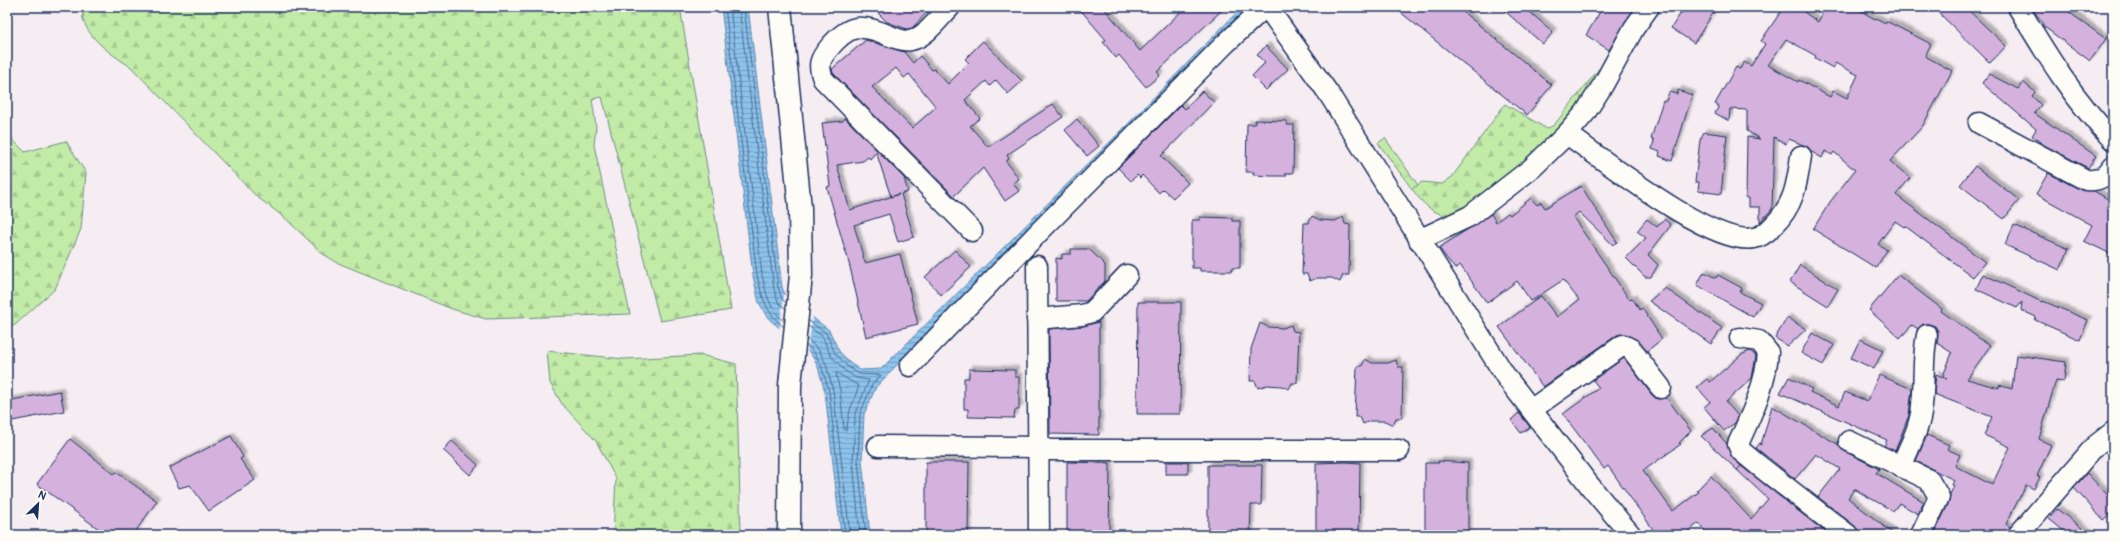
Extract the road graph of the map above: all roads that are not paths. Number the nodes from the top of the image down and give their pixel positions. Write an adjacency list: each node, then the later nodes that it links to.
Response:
1 (780, 7): 27 (main road)
2 (950, 7): 11 (street)
3 (1266, 7): 12 (street); 18 (street)
4 (1648, 7): 7 (street)
5 (2018, 7): 8 (street)
6 (1979, 123): 10 (street)
7 (1567, 134): 9 (street); 12 (street)
8 (2113, 140)
9 (1802, 156)
10 (2113, 166)
11 (972, 231)
12 (1419, 240): 20 (street)
13 (1037, 266): 15 (street)
14 (1127, 275): 15 (street)
15 (1037, 319): 24 (street)
16 (1927, 335): 26 (street)
17 (1740, 338): 30 (street)
18 (910, 366)
19 (1662, 388): 20 (street)
20 (1532, 409): 29 (street)
21 (2113, 432): 32 (street)
22 (1849, 441): 26 (street)
23 (878, 446): 24 (street)
24 (1038, 447): 25 (street); 28 (street)
25 (1399, 450)
26 (1901, 466): 31 (street)
27 (789, 535)
28 (1039, 535)
29 (1631, 535)
30 (1848, 535)
31 (1921, 535)
32 (2018, 535)

